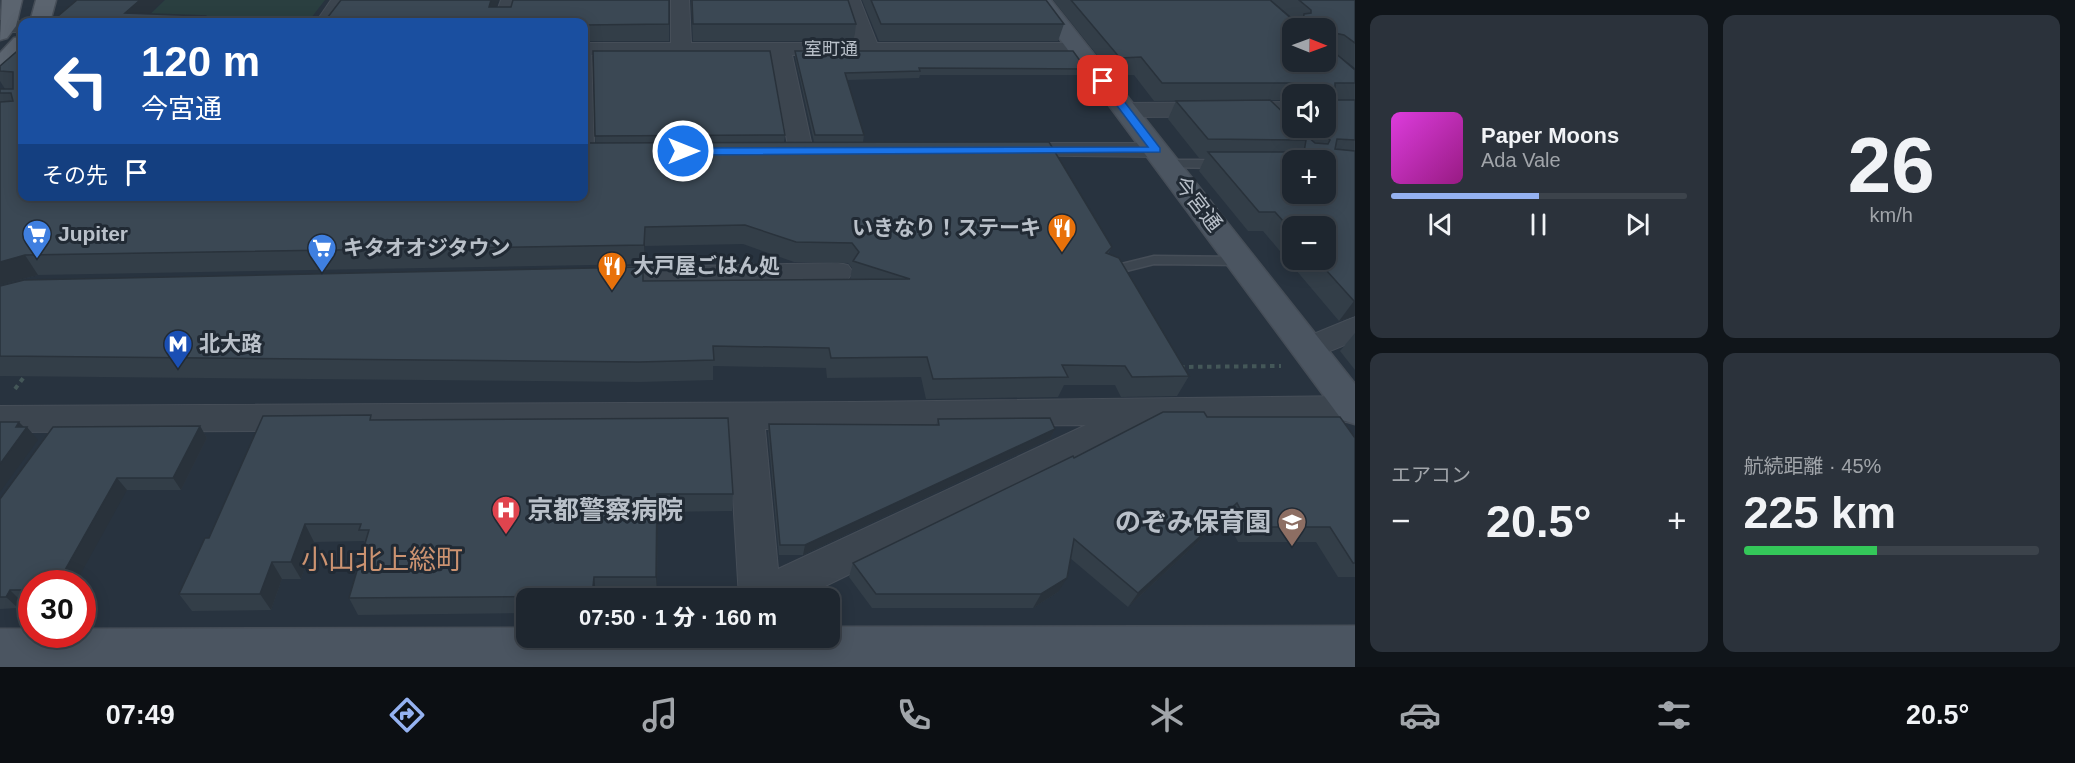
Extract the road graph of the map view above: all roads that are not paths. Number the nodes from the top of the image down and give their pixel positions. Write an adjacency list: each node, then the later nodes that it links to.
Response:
1 (12, 0): 11 (main road)
2 (46, 0): 8 (main road)
3 (340, 0): 9 (street)
4 (510, 0): 10 (street)
5 (680, 0): 14 (street)
6 (851, 0): 16 (street)
7 (1041, 0): 17 (street, 今宮通)
8 (41, 18)
9 (328, 18)
10 (504, 18)
11 (7, 28)
12 (18, 47): 18 (main road)
13 (588, 49): 14 (street, 室町通)
14 (681, 49): 15 (street, 室町通)
15 (780, 49): 16 (street, 室町通); 23 (street)
16 (870, 49): 17 (street, 室町通)
17 (1078, 49): 20 (street, 今宮通)
18 (0, 65)
19 (588, 83): 24 (lane)
20 (1126, 110): 21 (street); 25 (street, 今宮通)
21 (1282, 111)
22 (990, 150): 25 (street)
23 (801, 151)
24 (594, 152)
25 (1162, 157): 26 (lane); 27 (street, 今宮通)
26 (1236, 164)
27 (1242, 261): 29 (lane); 32 (street, 今宮通)
28 (838, 272): 30 (street)
29 (1106, 272)
30 (577, 277)
31 (1355, 328): 32 (street)
32 (1297, 357): 34 (street, 今宮通)
33 (4, 408): 36 (street)
34 (1355, 409): 35 (street)
35 (1152, 410): 36 (street); 38 (street)
36 (746, 416): 37 (street)
37 (759, 588)
38 (781, 588)
39 (1355, 648): 43 (street)
40 (0, 651): 42 (street)
41 (782, 652): 42 (street); 43 (street)
42 (452, 658)
43 (1117, 658)

